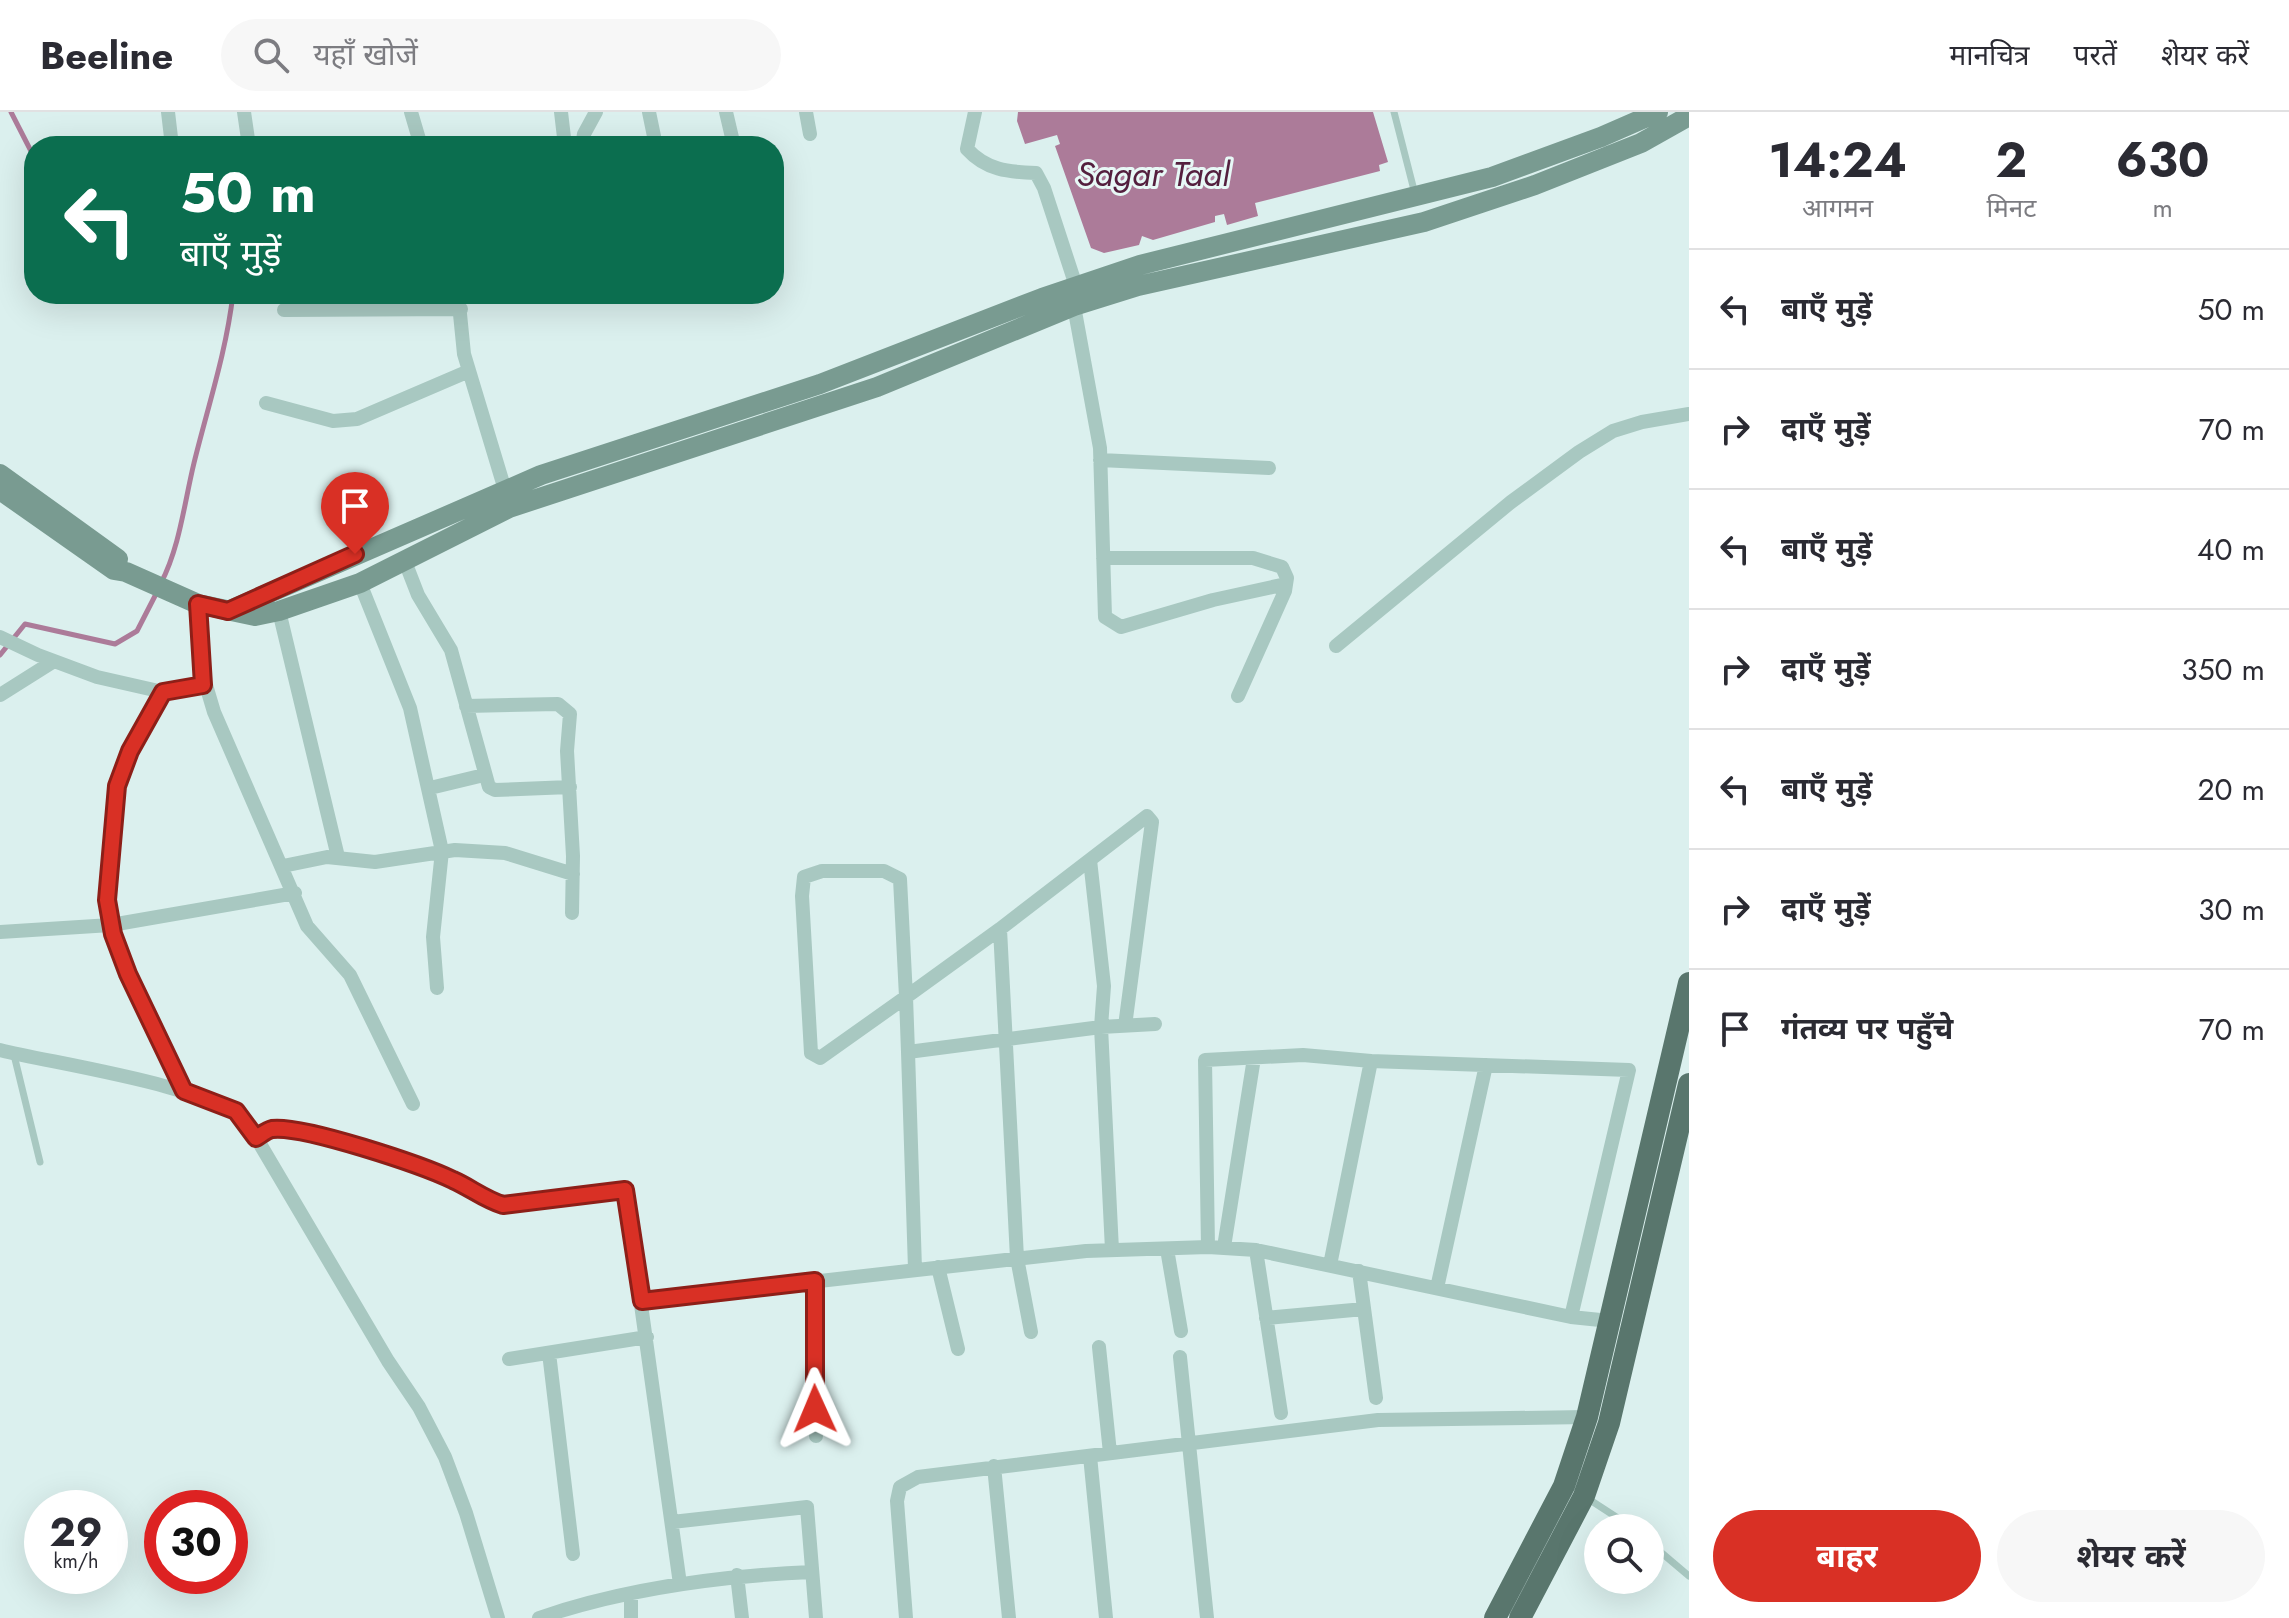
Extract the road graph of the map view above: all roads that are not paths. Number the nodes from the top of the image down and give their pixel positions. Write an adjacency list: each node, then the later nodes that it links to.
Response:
1 (168, 112): 15 (street)
2 (244, 112): 16 (street)
3 (411, 112): 17 (street)
4 (561, 112): 18 (street)
5 (596, 112): 19 (street)
6 (649, 112): 20 (street)
7 (726, 112): 21 (street)
8 (806, 112): 14 (street)
9 (975, 112): 23 (street)
10 (1394, 112): 22 (lane)
11 (1658, 112): 13 (street)
12 (1689, 116): 23 (street)
13 (1632, 117): 22 (street)
14 (810, 134)
15 (171, 136)
16 (248, 136)
17 (418, 136)
18 (564, 136)
19 (584, 136)
20 (654, 136)
21 (732, 136)
22 (1416, 196): 23 (street)
23 (1075, 296): 32 (street); 36 (street); 38 (street)
24 (369, 304): 28 (street)
25 (460, 304): 26 (street)
26 (461, 309): 28 (street); 29 (street)
27 (284, 310): 28 (street)
28 (369, 310)
29 (469, 371): 30 (street); 36 (street)
30 (266, 403)
31 (1689, 414): 46 (street)
32 (1100, 460): 33 (street); 37 (street)
33 (1269, 468)
34 (0, 474): 39 (street)
35 (0, 490): 39 (street)
36 (505, 490): 43 (street)
37 (1103, 558): 41 (street); 41 (street)
38 (404, 559): 40 (street); 52 (street)
39 (126, 572): 42 (street)
40 (360, 583): 44 (street); 55 (street)
41 (1286, 584): 51 (street)
42 (198, 604): 43 (street); 48 (street)
43 (228, 611): 44 (street)
44 (279, 611): 57 (street)
45 (2, 637): 47 (street)
46 (1336, 646)
47 (54, 661): 49 (street); 50 (street)
48 (203, 685): 49 (street); 59 (street)
49 (163, 692): 63 (street)
50 (0, 695)
51 (1238, 696)
52 (466, 706): 53 (street); 54 (street)
53 (484, 775): 54 (street); 55 (street)
54 (570, 787): 60 (street)
55 (430, 788): 56 (street)
56 (442, 851): 57 (street); 60 (street); 67 (street)
57 (338, 857): 59 (street)
58 (1090, 860): 64 (street); 70 (street); 71 (street)
59 (283, 866): 61 (street)
60 (573, 874): 62 (street)
61 (295, 893): 63 (street); 80 (street)
62 (572, 913)
63 (111, 925): 65 (street); 79 (street)
64 (1000, 929): 68 (street); 72 (street)
65 (0, 932)
66 (1689, 983): 99 (main road)
67 (437, 988)
68 (906, 997): 68 (street); 74 (street)
69 (1155, 1024): 70 (street)
70 (1125, 1026): 71 (street)
71 (1101, 1027): 72 (street); 86 (street)
72 (1006, 1039): 74 (street); 88 (street)
73 (7, 1052): 79 (street); 82 (lane)
74 (908, 1052): 91 (street)
75 (1254, 1058): 76 (street); 83 (street); 84 (street)
76 (1371, 1061): 77 (street); 89 (street)
77 (1486, 1065): 94 (street); 97 (street)
78 (1689, 1084): 116 (main road)
79 (184, 1091): 81 (street)
80 (413, 1104)
81 (256, 1138): 95 (street); 126 (street)
82 (40, 1162)
83 (1208, 1247): 84 (street); 85 (street)
84 (1224, 1247): 87 (street)
85 (1167, 1249): 86 (street); 100 (street)
86 (1112, 1250): 88 (street)
87 (1256, 1250): 89 (street); 98 (street)
88 (1017, 1258): 90 (street); 101 (street)
89 (1330, 1265): 92 (street)
90 (938, 1267): 91 (street); 104 (street)
91 (915, 1269): 93 (street)
92 (1359, 1271): 94 (street); 96 (street)
93 (815, 1281): 95 (street); 111 (street)
94 (1437, 1288): 97 (street)
95 (642, 1301): 102 (street)
96 (1364, 1309): 98 (street); 108 (street)
97 (1571, 1317): 99 (street)
98 (1266, 1318): 109 (street)
99 (1610, 1321): 110 (main road)
100 (1181, 1331)
101 (1031, 1332)
102 (647, 1337): 105 (street); 118 (street)
103 (1099, 1347): 113 (street)
104 (958, 1349)
105 (549, 1353): 107 (street); 119 (street)
106 (1180, 1357): 112 (street)
107 (509, 1359)
108 (1376, 1398)
109 (1281, 1413)
110 (1587, 1417): 112 (street); 116 (main road)
111 (816, 1436)
112 (1191, 1445): 113 (street); 134 (street)
113 (1110, 1453): 114 (street)
114 (1090, 1456): 115 (street); 133 (street)
115 (994, 1466): 131 (street); 132 (street)
116 (1574, 1491): 117 (lane); 135 (main road); 136 (main road)
117 (1611, 1514)
118 (672, 1522): 121 (street); 124 (street)
119 (573, 1554)
120 (1664, 1555): 123 (lane)
121 (812, 1572): 122 (street); 130 (street)
122 (737, 1575): 124 (street); 129 (street)
123 (1689, 1576)
124 (680, 1584): 125 (street)
125 (631, 1594): 127 (street); 128 (street)
126 (498, 1618)
127 (539, 1618)
128 (631, 1618)
129 (742, 1618)
130 (816, 1618)
131 (906, 1618)
132 (1009, 1618)
133 (1106, 1618)
134 (1207, 1618)
135 (1495, 1618)
136 (1520, 1618)

